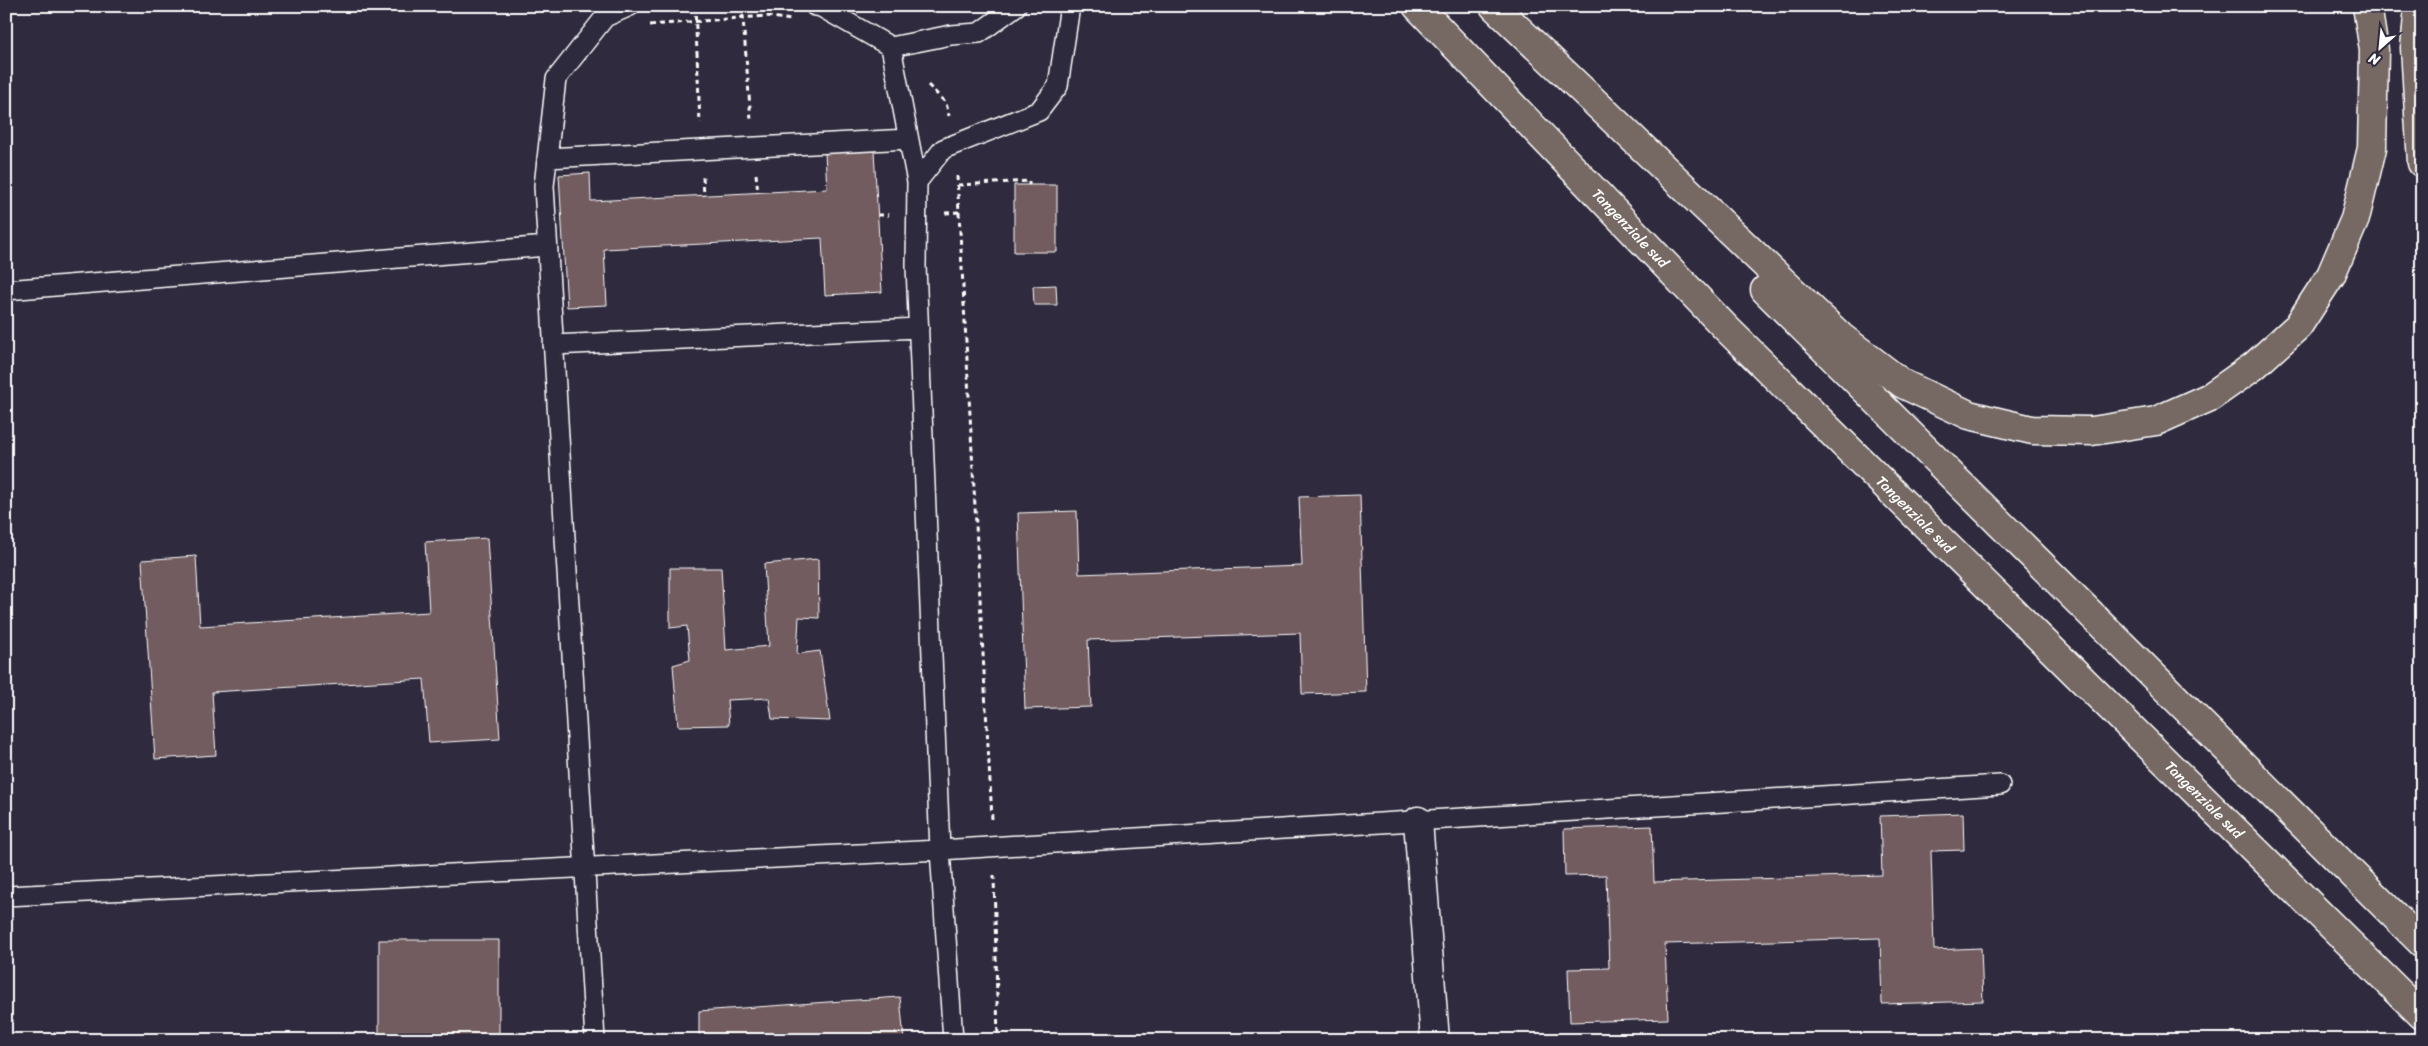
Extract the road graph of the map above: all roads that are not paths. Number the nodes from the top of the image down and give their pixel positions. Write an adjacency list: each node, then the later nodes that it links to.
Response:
1 (630, 6): 12 (lane)
2 (815, 6): 10 (lane)
3 (1016, 6): 10 (lane)
4 (1070, 6): 14 (lane)
5 (1418, 6): 26 (highway, Tangenziale sud)
6 (1488, 6): 16 (highway)
7 (1494, 6): 16 (highway)
8 (2367, 6): 16 (highway)
9 (2419, 6): 13 (highway)
10 (891, 48): 11 (lane)
11 (908, 139): 12 (lane); 14 (lane)
12 (547, 158): 15 (lane)
13 (2422, 163)
14 (917, 182): 18 (lane)
15 (547, 246): 17 (lane); 19 (lane)
16 (1772, 283): 25 (highway)
17 (6, 290)
18 (919, 328): 19 (lane); 22 (lane)
19 (553, 345): 23 (lane)
20 (2000, 785): 21 (lane)
21 (1418, 821): 22 (lane); 29 (street)
22 (940, 850): 23 (lane); 28 (lane)
23 (584, 868): 24 (lane); 27 (lane)
24 (6, 896)
25 (2422, 943)
26 (2422, 1016)
27 (594, 1040)
28 (953, 1040)
29 (1435, 1040)

